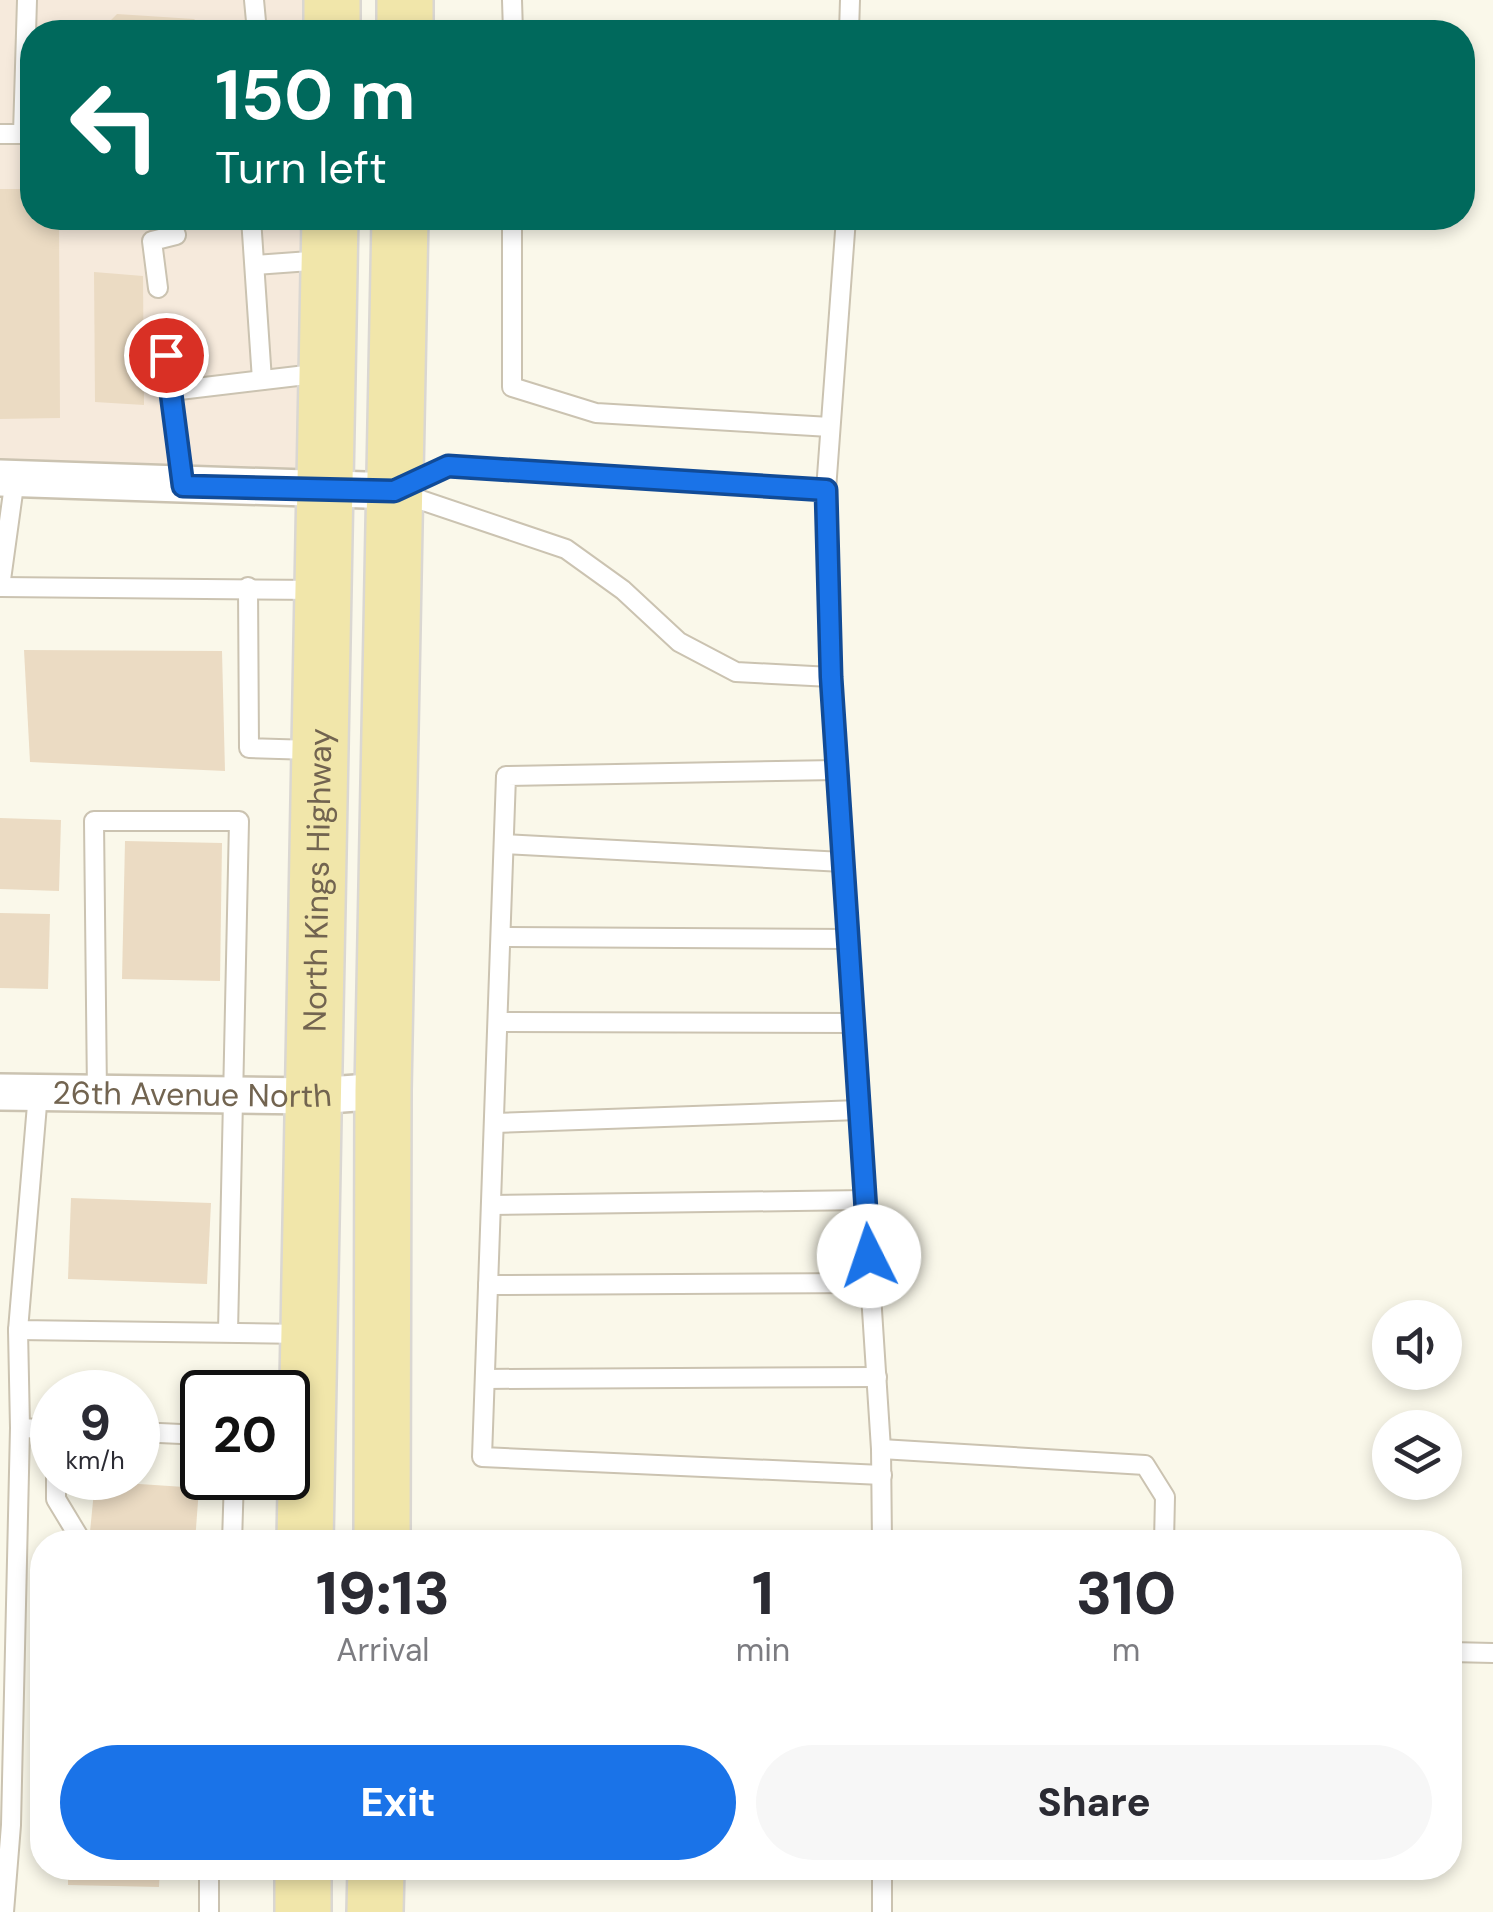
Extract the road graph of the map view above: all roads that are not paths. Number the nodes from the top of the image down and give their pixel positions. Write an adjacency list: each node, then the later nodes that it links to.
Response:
1 (247, 230): 8 (lane)
2 (400, 230): 20 (main road)
3 (512, 230): 15 (lane)
4 (845, 230): 15 (lane)
5 (176, 235): 9 (lane)
6 (329, 238): 8 (lane); 12 (main road, North Kings Highway)
7 (175, 262): 9 (lane)
8 (255, 264): 13 (lane)
9 (155, 266): 10 (lane)
10 (158, 288)
11 (166, 355): 14 (lane)
12 (328, 372): 13 (lane); 19 (main road, North Kings Highway)
13 (262, 380): 14 (lane)
14 (171, 391): 17 (lane)
15 (830, 428): 18 (lane)
16 (7, 478): 17 (street); 21 (lane)
17 (183, 486): 19 (street)
18 (826, 490): 20 (lane); 24 (lane)
19 (327, 491): 20 (street); 23 (main road, North Kings Highway)
20 (394, 491): 24 (lane); 33 (main road)
21 (0, 587): 22 (lane)
22 (248, 587): 23 (lane); 25 (lane)
23 (325, 590): 25 (main road, North Kings Highway)
24 (831, 677): 26 (lane)
25 (322, 750): 38 (main road, North Kings Highway)
26 (837, 770): 27 (lane); 28 (lane)
27 (504, 844): 28 (lane); 29 (lane)
28 (843, 862): 30 (lane)
29 (501, 937): 30 (lane); 31 (lane)
30 (848, 938): 32 (lane)
31 (498, 1022): 32 (lane); 40 (lane)
32 (854, 1023): 39 (lane)
33 (384, 1091): 38 (street, 26th Avenue North); 61 (main road)
34 (0, 1092): 35 (street, 26th Avenue North)
35 (38, 1093): 36 (street, 26th Avenue North); 45 (lane)
36 (97, 1094): 37 (street, 26th Avenue North); 37 (lane)
37 (236, 1095): 38 (street, 26th Avenue North); 46 (lane)
38 (315, 1096): 47 (main road, North Kings Highway)
39 (859, 1110): 40 (lane); 41 (lane)
40 (494, 1123): 42 (lane)
41 (865, 1200): 42 (lane); 43 (lane)
42 (491, 1205): 44 (lane)
43 (870, 1283): 44 (lane); 49 (lane)
44 (488, 1285): 50 (lane)
45 (18, 1330): 46 (lane); 51 (lane)
46 (228, 1332): 47 (lane)
47 (310, 1334): 48 (main road, North Kings Highway)
48 (306, 1370)
49 (877, 1377): 50 (lane); 53 (lane)
50 (485, 1379): 54 (lane)
51 (20, 1428): 52 (lane); 70 (lane)
52 (30, 1429)
53 (882, 1450): 54 (lane); 63 (lane)
54 (882, 1475): 62 (lane)
55 (57, 1500): 58 (lane)
56 (233, 1500): 59 (lane)
57 (302, 1500): 60 (main road, North Kings Highway)
58 (75, 1530)
59 (232, 1530)
60 (304, 1530)
61 (382, 1530)
62 (882, 1530)
63 (1164, 1530)
64 (1462, 1652): 65 (lane)
65 (1493, 1653)
66 (209, 1880): 71 (lane)
67 (303, 1880): 72 (main road)
68 (376, 1880): 73 (main road)
69 (882, 1880): 74 (lane)
70 (4, 1912)
71 (208, 1912)
72 (303, 1912)
73 (375, 1912)
74 (882, 1912)

